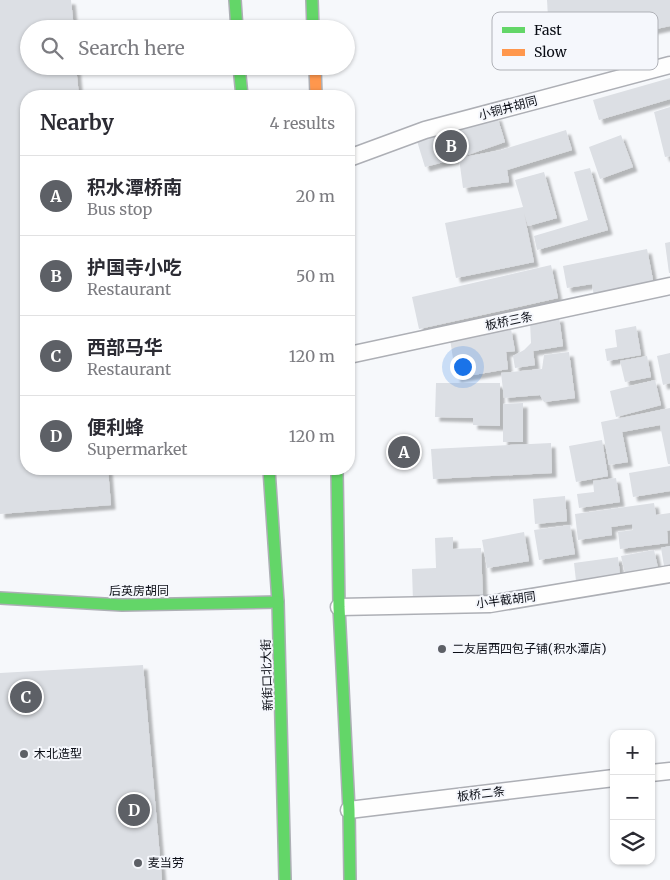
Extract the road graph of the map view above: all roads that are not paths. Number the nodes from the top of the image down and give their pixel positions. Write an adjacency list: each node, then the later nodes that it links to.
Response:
1 (234, 0): 3 (main road)
2 (312, 0): 4 (main road)
3 (236, 20)
4 (313, 20)
5 (651, 70): 10 (lane, 小铜井胡同)
6 (240, 75): 8 (main road)
7 (315, 75): 9 (main road)
8 (241, 90)
9 (316, 90)
10 (355, 156)
11 (670, 286): 12 (lane, 板桥三条)
12 (355, 354)
13 (269, 475): 17 (main road, 新街口北大街)
14 (337, 475): 18 (main road)
15 (670, 574): 18 (lane, 小半截胡同)
16 (0, 598): 17 (main road, 后英房胡同)
17 (278, 602): 23 (main road, 新街口北大街)
18 (339, 607): 22 (main road)
19 (670, 771): 20 (lane)
20 (655, 773)
21 (610, 778): 22 (lane, 板桥二条)
22 (349, 810): 24 (main road)
23 (286, 880)
24 (350, 880)

